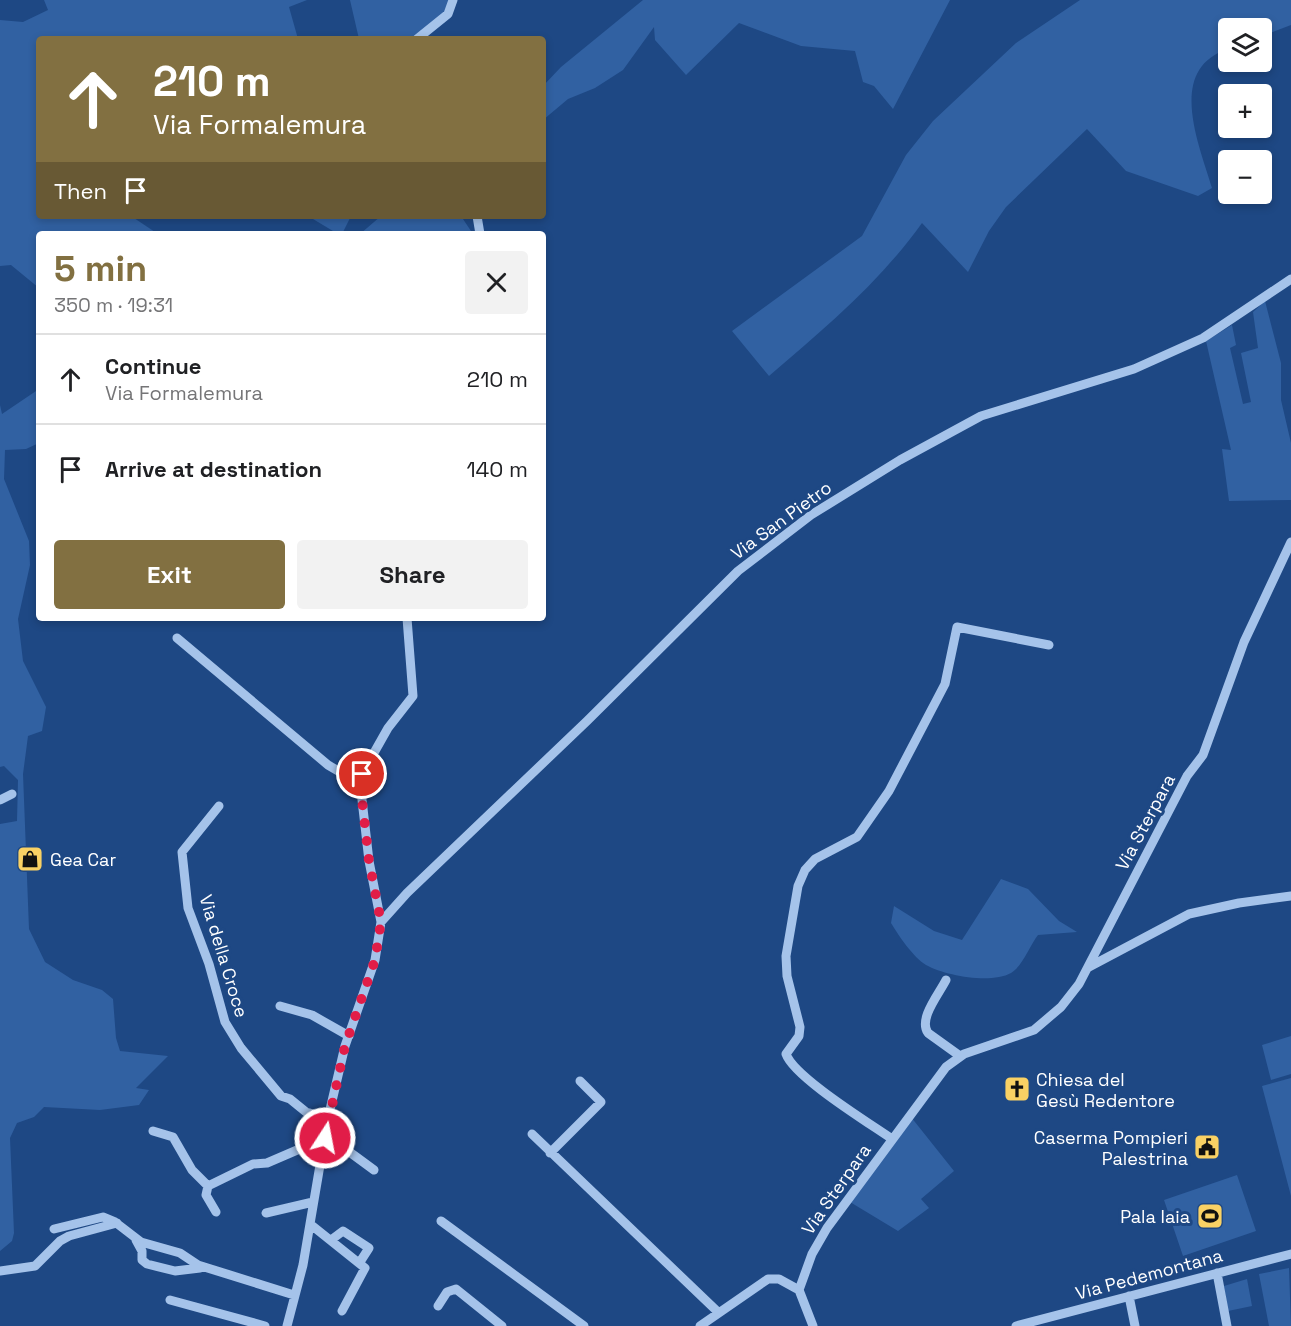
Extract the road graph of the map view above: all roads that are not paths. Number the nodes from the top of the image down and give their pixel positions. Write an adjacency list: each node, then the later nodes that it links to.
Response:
1 (453, 0): 2 (street)
2 (421, 36)
3 (1291, 279): 13 (street, Via San Pietro)
4 (1291, 542): 14 (street, Via Sterpara)
5 (407, 621): 8 (street)
6 (177, 638): 8 (street)
7 (1049, 645): 24 (street)
8 (362, 774): 13 (street)
9 (12, 794): 10 (street)
10 (0, 800)
11 (219, 806): 20 (street, Via della Croce)
12 (1291, 896): 14 (street)
13 (381, 922): 17 (street)
14 (1089, 967): 18 (street, Via Sterpara)
15 (946, 980): 18 (street)
16 (280, 1006): 17 (street)
17 (349, 1036): 20 (street)
18 (960, 1056): 24 (street, Via Sterpara)
19 (580, 1081): 25 (street)
20 (328, 1118): 23 (street)
21 (153, 1131): 27 (street)
22 (532, 1134): 25 (street)
23 (325, 1138): 26 (street); 27 (street); 28 (street)
24 (892, 1139): 42 (street, Via Sterpara)
25 (550, 1153): 48 (street)
26 (374, 1170)
27 (208, 1186): 29 (street)
28 (313, 1202): 30 (street); 33 (street)
29 (216, 1212)
30 (266, 1213)
31 (441, 1221): 52 (street)
32 (117, 1223): 34 (street); 35 (street); 40 (street)
33 (310, 1224): 36 (street); 43 (street)
34 (54, 1229)
35 (132, 1236): 39 (street); 39 (street)
36 (331, 1240): 38 (street); 38 (street)
37 (1291, 1254): 41 (street, Via Pedemontana)
38 (360, 1262): 47 (street)
39 (205, 1268): 43 (street)
40 (0, 1271)
41 (1217, 1273): 44 (street, Via Pedemontana); 57 (street)
42 (799, 1290): 48 (street); 54 (street)
43 (294, 1295): 50 (street)
44 (1129, 1296): 55 (street, Via Pedemontana); 56 (street)
45 (170, 1300): 49 (street)
46 (438, 1306): 51 (street)
47 (342, 1311)
48 (719, 1313): 53 (street)
49 (265, 1326)
50 (287, 1326)
51 (502, 1326)
52 (584, 1326)
53 (700, 1326)
54 (813, 1326)
55 (1016, 1326)
56 (1135, 1326)
57 (1227, 1326)

